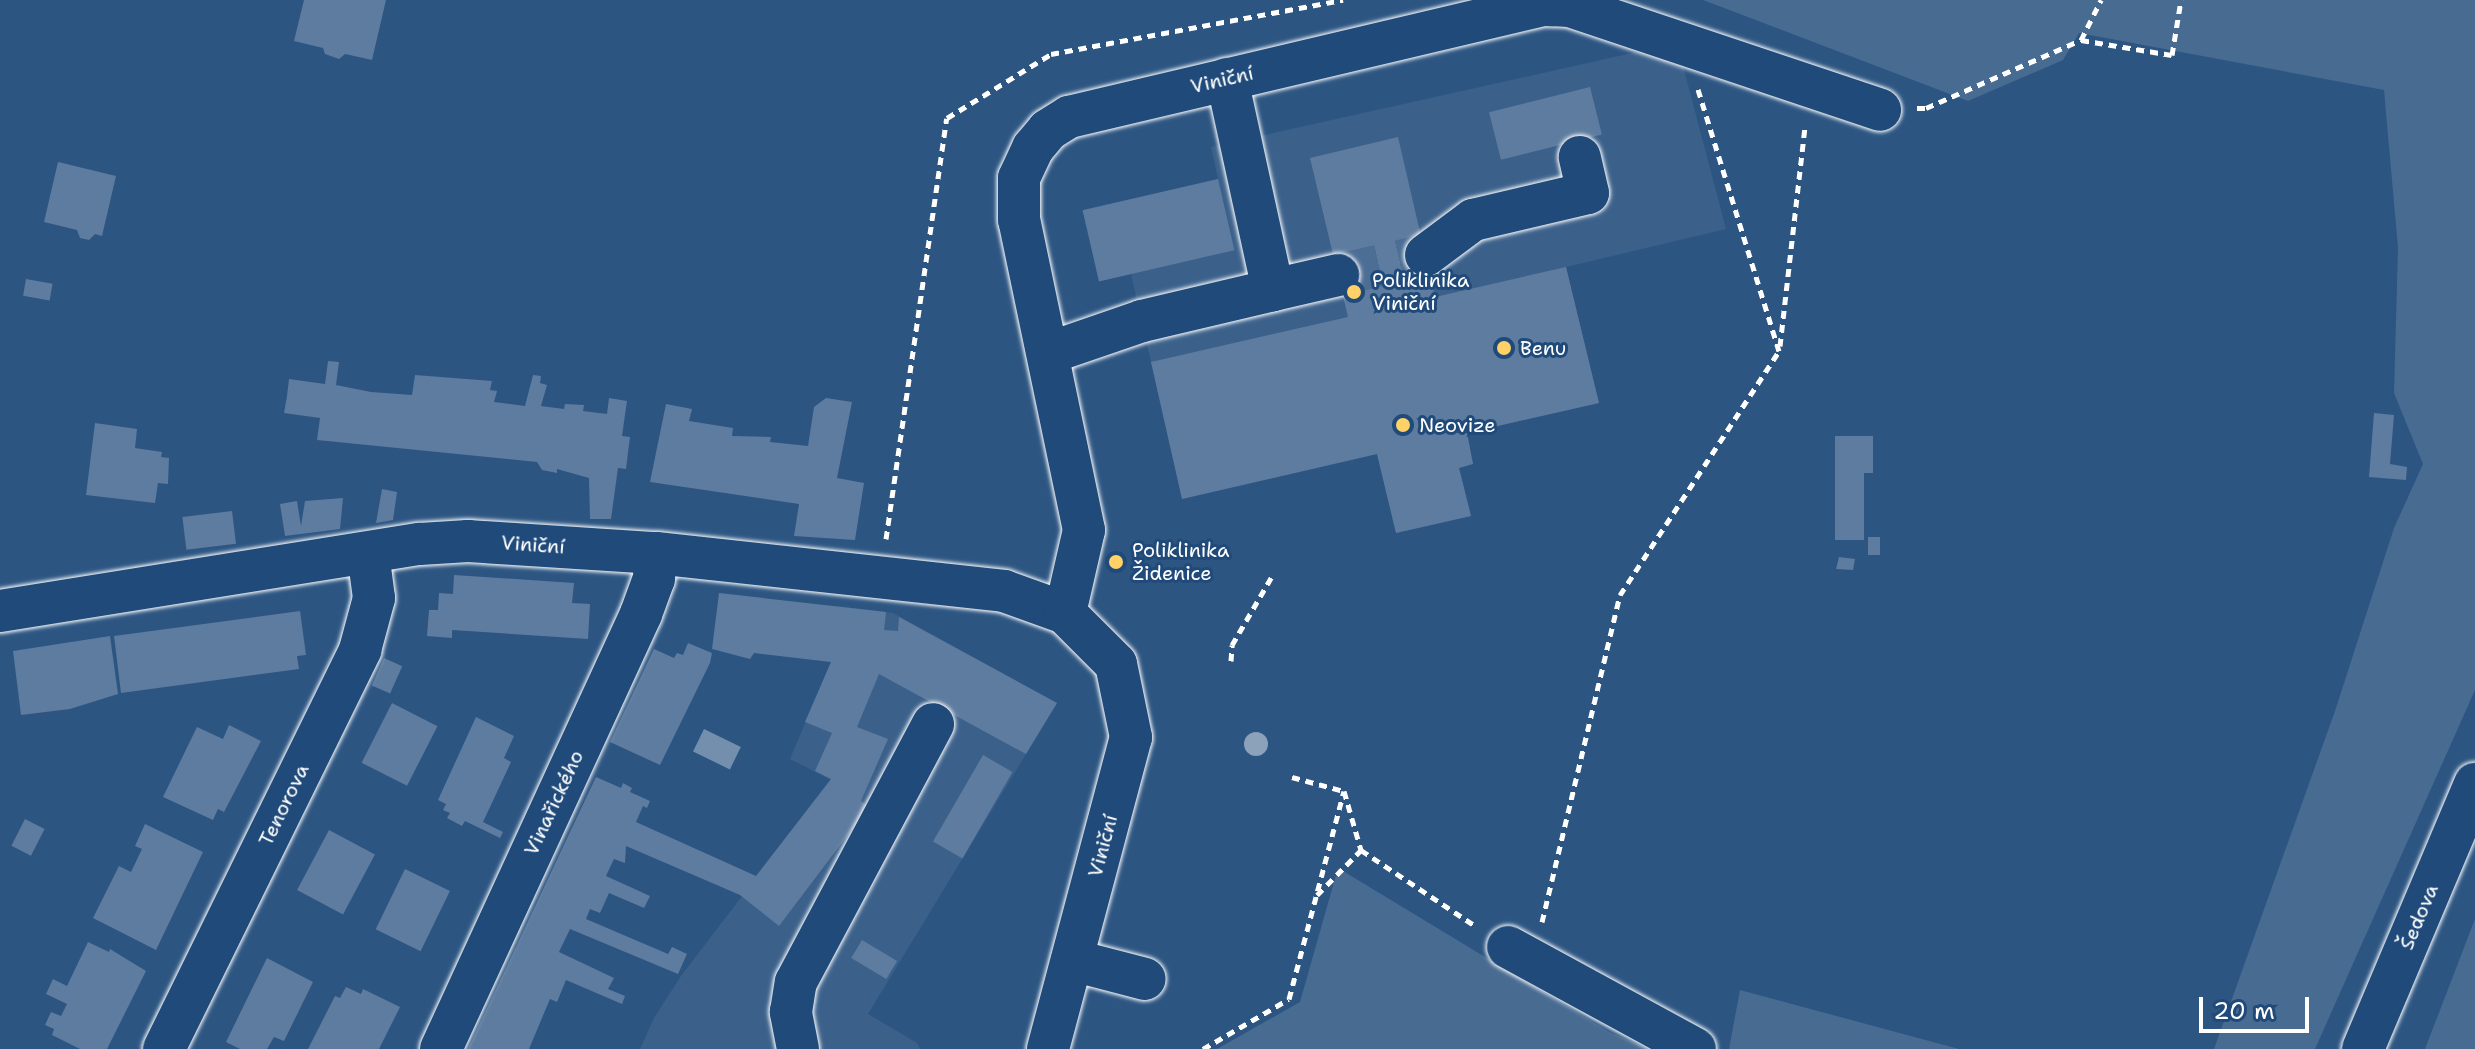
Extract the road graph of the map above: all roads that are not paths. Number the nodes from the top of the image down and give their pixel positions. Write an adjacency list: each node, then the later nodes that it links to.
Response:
1 (1227, 79): 2 (street, Viniční); 6 (street); 7 (street, Viniční)
2 (1880, 110)
3 (1580, 157): 4 (street)
4 (1426, 255)
5 (1338, 275): 6 (street)
6 (1273, 290): 7 (street)
7 (1049, 353): 11 (street, Viniční)
8 (368, 553): 9 (street, Viniční); 10 (street, Viniční); 17 (street, Tenorova)
9 (656, 553): 11 (street, Viniční); 18 (street, Vinařického)
10 (0, 611)
11 (1065, 613): 15 (street, Viniční)
12 (933, 724): 19 (street)
13 (2475, 784): 22 (street, Šedova)
14 (1520, 955): 21 (street)
15 (1072, 960): 16 (street); 20 (street, Viniční)
16 (1145, 979)
17 (164, 1049)
18 (441, 1049)
19 (798, 1049)
20 (1048, 1049)
21 (1695, 1049)
22 (2363, 1049)

